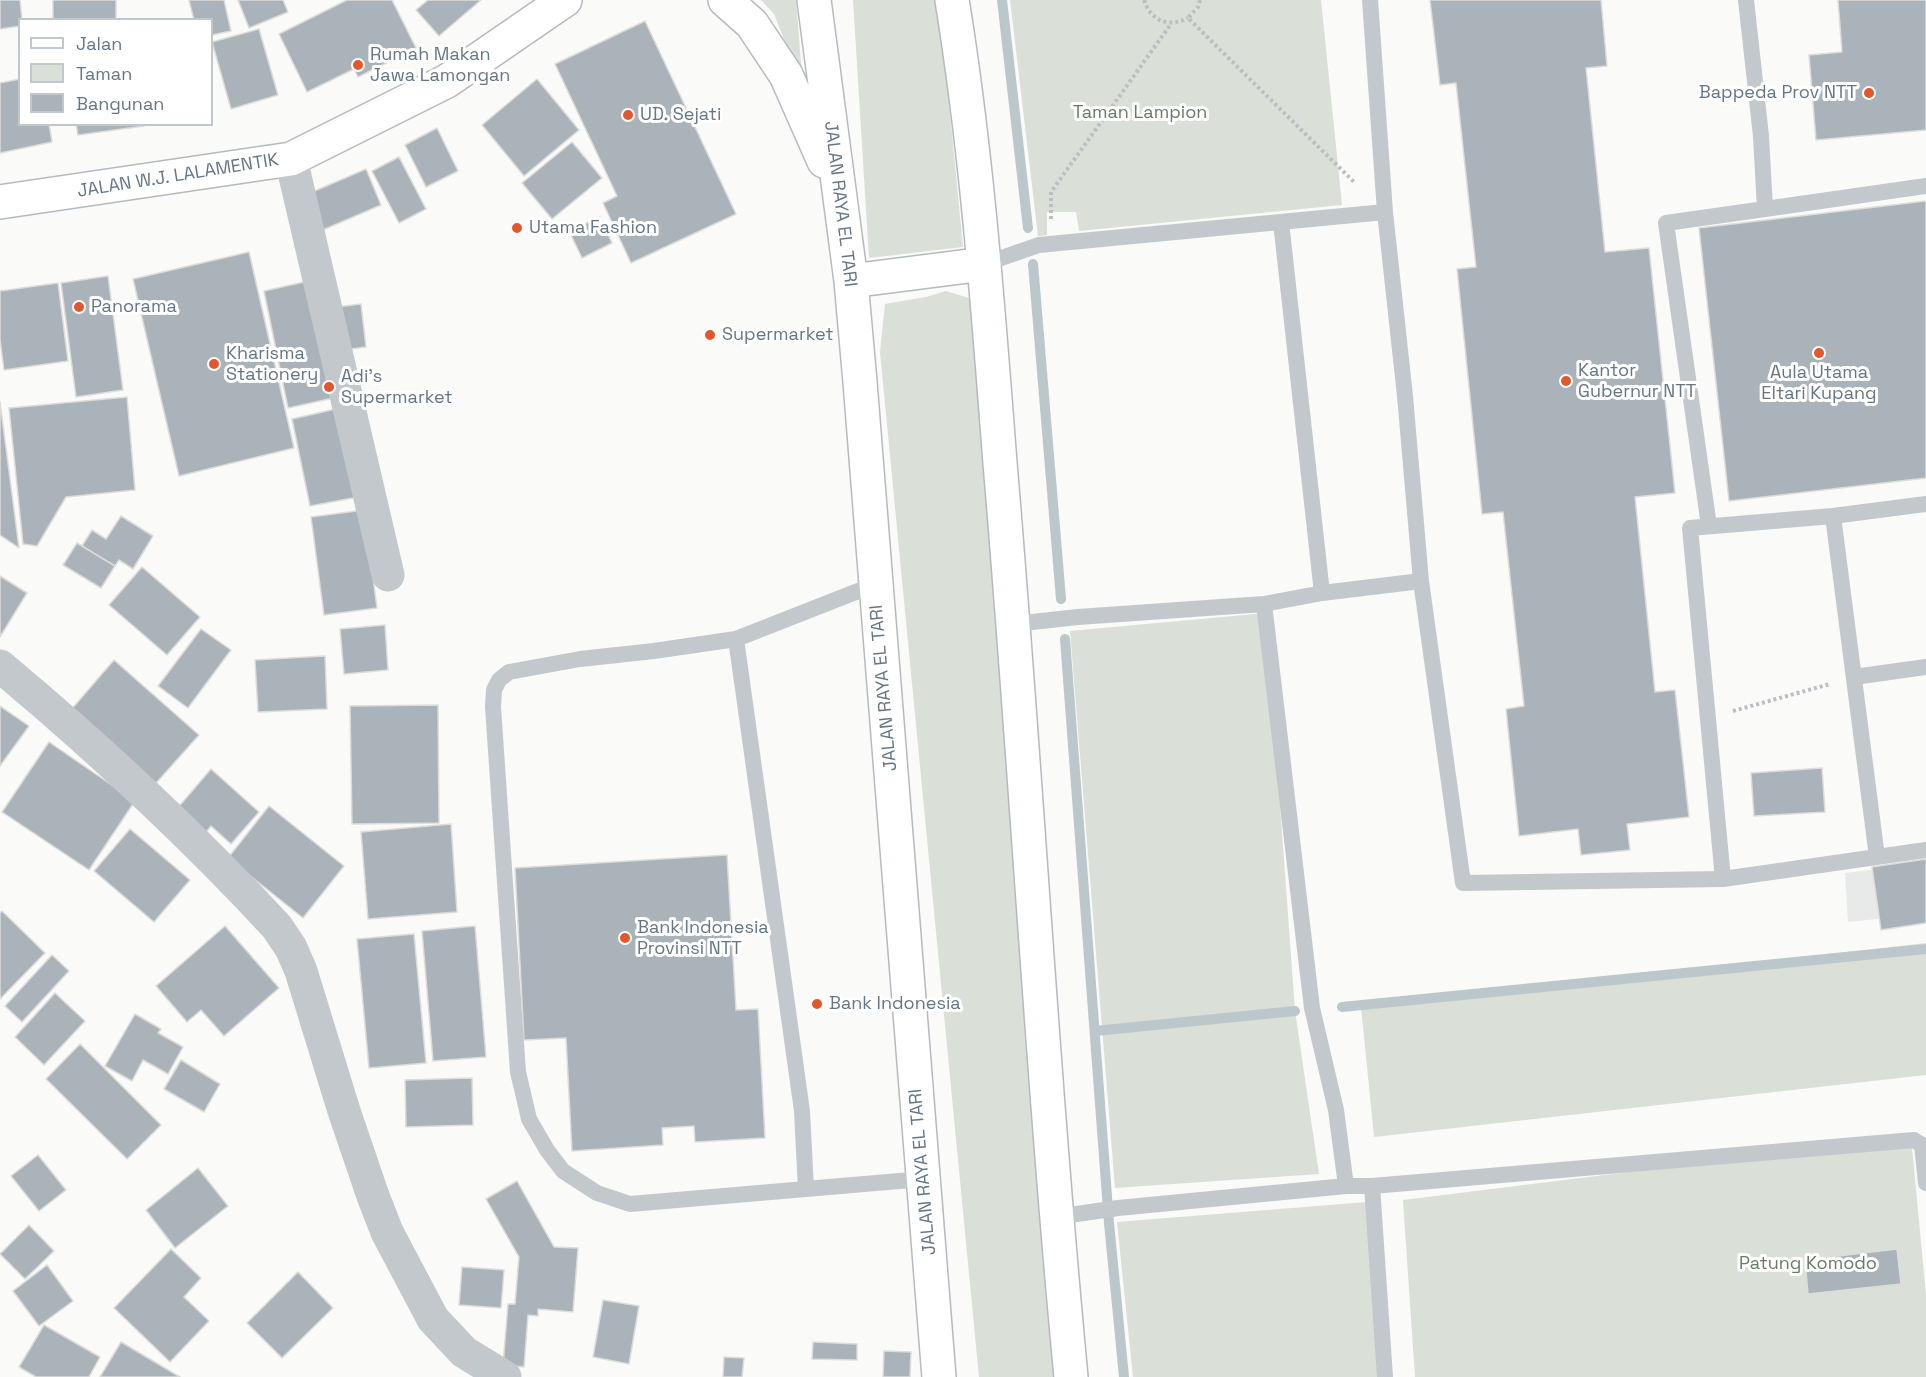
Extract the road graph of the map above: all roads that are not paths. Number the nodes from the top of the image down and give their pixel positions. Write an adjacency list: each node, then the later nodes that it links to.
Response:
1 (565, 0): 9 (main road, JALAN W.J. LALAMENTIK)
2 (725, 0): 11 (main road)
3 (814, 0): 11 (main road, JALAN RAYA EL TARI)
4 (952, 0): 8 (main road)
5 (969, 0): 8 (main road)
6 (1370, 0): 14 (lane)
7 (1746, 0): 13 (lane)
8 (960, 51): 16 (main road)
9 (291, 159): 12 (main road, JALAN W.J. LALAMENTIK); 21 (street)
10 (1926, 186): 13 (lane)
11 (840, 201): 17 (main road, JALAN RAYA EL TARI)
12 (0, 202)
13 (1765, 209): 20 (lane)
14 (1385, 212): 15 (lane); 22 (lane)
15 (1281, 222): 16 (lane); 24 (lane)
16 (984, 264): 17 (main road); 26 (main road)
17 (850, 281): 23 (main road, JALAN RAYA EL TARI)
18 (1926, 504): 19 (lane)
19 (1833, 516): 20 (lane); 30 (lane)
20 (1709, 526): 33 (lane)
21 (388, 575)
22 (1421, 581): 24 (lane); 33 (lane)
23 (876, 584): 27 (lane); 35 (main road, JALAN RAYA EL TARI)
24 (1322, 593): 25 (lane)
25 (1264, 604): 26 (lane); 37 (lane)
26 (1014, 624): 40 (main road)
27 (736, 639): 39 (lane); 39 (lane)
28 (0, 666): 41 (street)
29 (1926, 667): 30 (lane)
30 (1854, 677): 32 (lane)
31 (1926, 850): 32 (lane)
32 (1877, 857): 33 (lane)
33 (1723, 879)
34 (1922, 1136): 36 (lane); 38 (lane)
35 (923, 1179): 39 (lane); 42 (main road, JALAN RAYA EL TARI)
36 (1926, 1184)
37 (1346, 1186): 38 (lane); 40 (lane)
38 (1372, 1186): 44 (lane)
39 (806, 1189)
40 (1056, 1217): 43 (main road)
41 (505, 1377)
42 (939, 1377)
43 (1071, 1377)
44 (1385, 1377)

